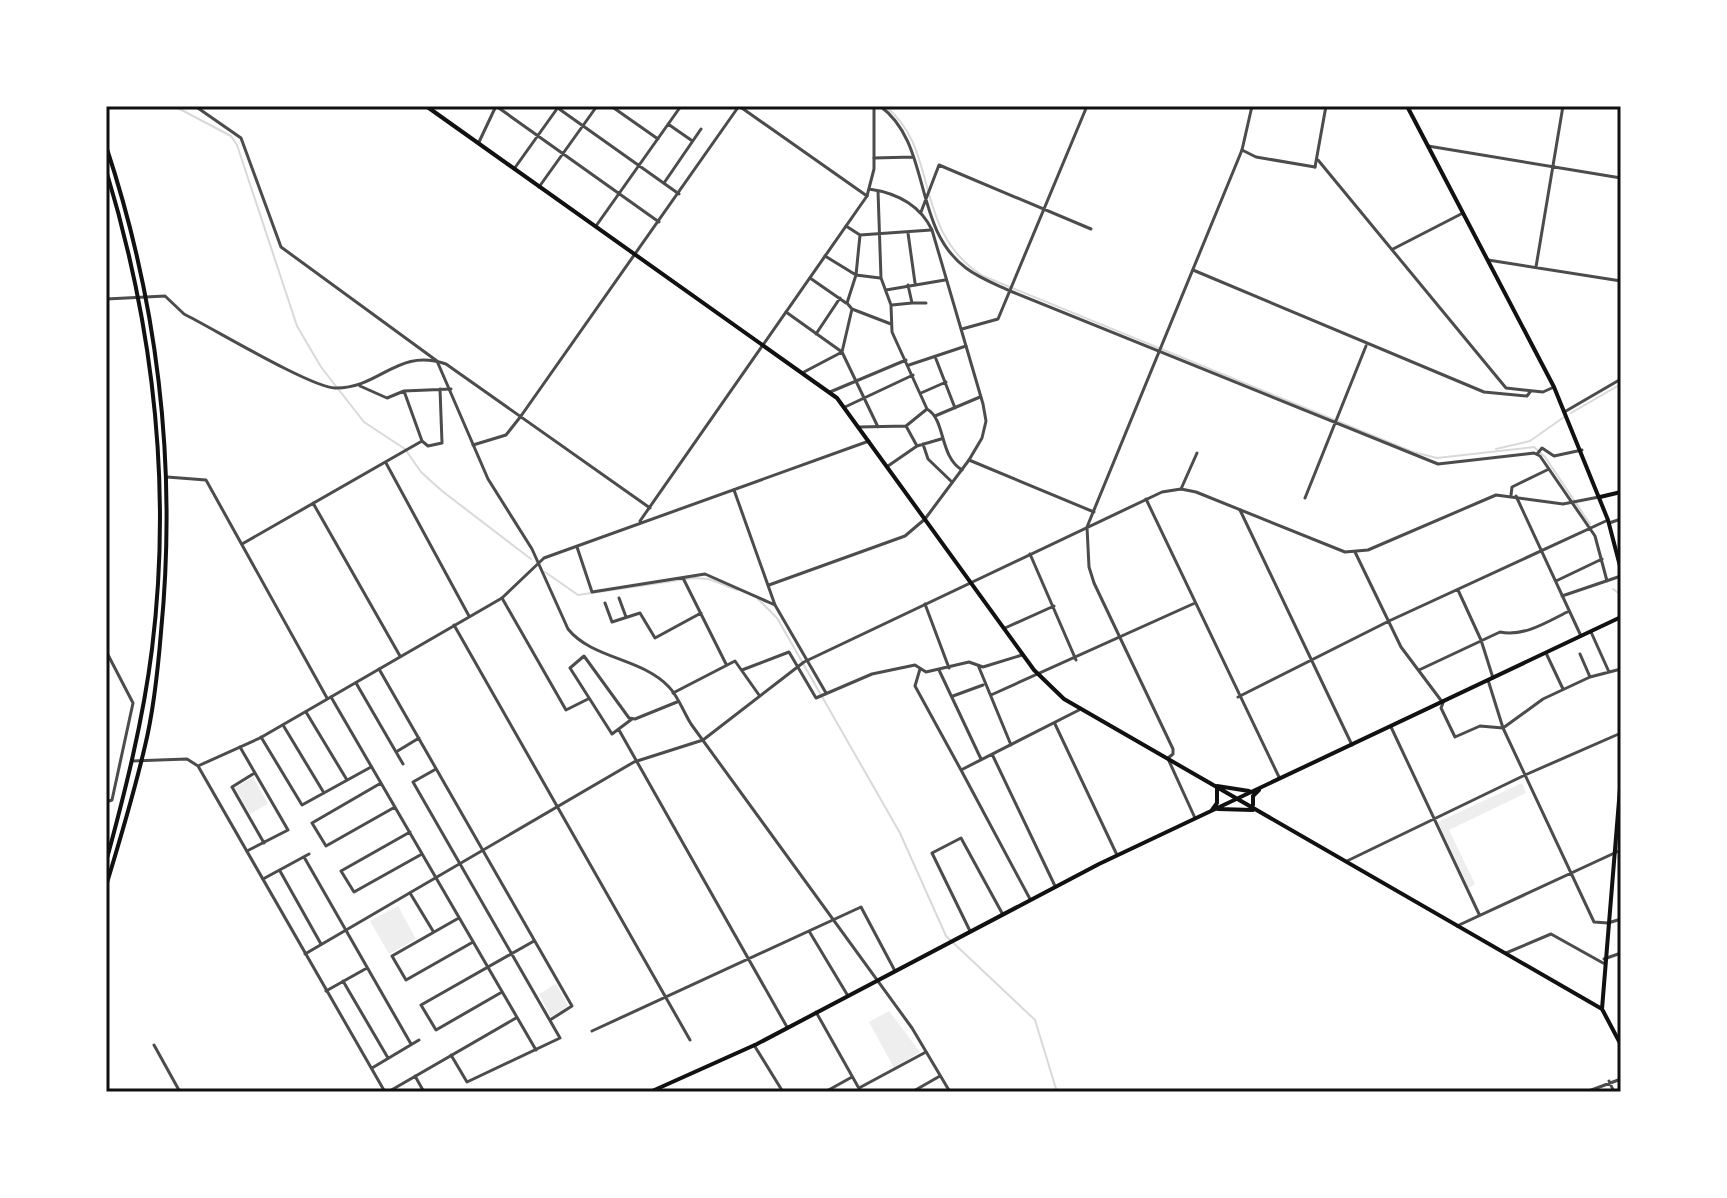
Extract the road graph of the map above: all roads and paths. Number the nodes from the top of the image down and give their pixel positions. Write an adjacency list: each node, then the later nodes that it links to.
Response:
1 (195, 106): 91 (street)
2 (426, 106): 24 (main road)
3 (496, 106): 21 (street); 24 (street)
4 (597, 106): 19 (street)
5 (611, 106): 22 (street)
6 (672, 106): 17 (street)
7 (739, 106): 42 (street); 43 (street)
8 (874, 106): 30 (street)
9 (880, 106): 29 (street)
10 (1087, 106): 45 (street)
11 (1245, 106): 12 (street)
12 (1252, 106): 27 (street)
13 (1326, 106): 31 (street)
14 (1407, 106): 26 (main road)
15 (1563, 106): 33 (street)
16 (557, 107): 19 (street); 21 (street)
17 (679, 108): 18 (street)
18 (668, 124): 22 (street); 23 (street)
19 (583, 125): 28 (street); 32 (street)
20 (701, 129): 23 (street)
21 (538, 136): 28 (street); 34 (street)
22 (658, 139): 32 (street)
23 (693, 141): 37 (street)
24 (479, 142): 34 (main road)
25 (106, 146): 72 (main road)
26 (1428, 146): 33 (street); 47 (main road)
27 (1242, 150): 31 (street); 61 (street)
28 (563, 153): 38 (street); 41 (street)
29 (913, 157): 30 (street); 44 (street)
30 (874, 158): 39 (street)
31 (1318, 160): 56 (street)
32 (639, 165): 37 (street); 41 (street)
33 (1553, 165): 36 (street); 60 (street)
34 (514, 169): 38 (main road)
35 (106, 170): 71 (main road)
36 (1621, 178)
37 (664, 183): 42 (street)
38 (539, 187): 49 (main road)
39 (869, 189): 40 (street); 43 (street)
40 (878, 191): 46 (street); 55 (street)
41 (619, 193): 48 (street); 49 (street)
42 (679, 194): 48 (street)
43 (867, 196): 50 (street)
44 (926, 197): 45 (street); 46 (street); 69 (street)
45 (1045, 211): 51 (street); 69 (street)
46 (921, 212): 52 (street)
47 (1463, 213): 56 (street); 59 (main road)
48 (659, 222): 57 (street)
49 (596, 226): 57 (main road)
50 (846, 226): 54 (street); 58 (street)
51 (1091, 229)
52 (932, 230): 53 (street); 65 (street)
53 (908, 233): 55 (street); 67 (street)
54 (860, 235): 55 (street); 62 (street)
55 (878, 235): 64 (street)
56 (1393, 249): 104 (street)
57 (636, 253): 84 (main road); 112 (street)
58 (825, 256): 62 (street); 63 (street)
59 (1488, 260): 60 (street); 99 (main road)
60 (1536, 267): 66 (street)
61 (1193, 270): 85 (street); 88 (street)
62 (856, 275): 64 (street); 75 (street)
63 (810, 278): 73 (street); 80 (street)
64 (881, 278): 70 (street)
65 (948, 279): 67 (street); 82 (street)
66 (1621, 281)
67 (915, 283): 68 (street)
68 (908, 285): 70 (street); 76 (street)
69 (1012, 288): 82 (street); 88 (street)
70 (886, 290): 78 (street)
71 (139, 297): 72 (street); 74 (street); 238 (main road)
72 (146, 297): 98 (street); 132 (main road)
73 (840, 298): 75 (street); 83 (street)
74 (106, 299)
75 (847, 303): 79 (street)
76 (912, 303): 77 (street); 78 (street)
77 (926, 303)
78 (891, 305): 81 (street)
79 (852, 309): 81 (street); 87 (street)
80 (786, 312): 83 (street); 84 (street)
81 (891, 324): 90 (street)
82 (962, 329): 86 (street)
83 (816, 334): 87 (street)
84 (764, 344): 93 (main road); 143 (street)
85 (1366, 345): 104 (street); 114 (street)
86 (967, 346): 89 (street); 106 (street)
87 (842, 352): 93 (street); 97 (street)
88 (1160, 353): 114 (street); 145 (street)
89 (935, 358): 92 (street); 96 (street)
90 (906, 360): 92 (street); 97 (street)
91 (437, 361): 98 (street); 101 (street); 112 (street)
92 (909, 365): 94 (street)
93 (804, 372): 103 (main road)
94 (913, 375): 105 (street); 107 (street)
95 (1621, 379): 111 (street)
96 (946, 382): 105 (street); 109 (street)
97 (857, 383): 103 (street); 107 (street)
98 (359, 386): 102 (street)
99 (1554, 387): 104 (street); 111 (main road)
100 (440, 389): 101 (street); 102 (street); 119 (street)
101 (451, 389): 122 (street)
102 (404, 391): 119 (street)
103 (830, 392): 108 (main road)
104 (1530, 392)
105 (921, 393): 110 (street)
106 (981, 397): 109 (street); 127 (street)
107 (865, 398): 108 (street); 117 (street)
108 (845, 407): 116 (main road)
109 (955, 408): 113 (street)
110 (927, 409): 113 (street); 115 (street)
111 (1566, 411): 124 (main road)
112 (521, 416): 122 (street); 143 (street)
113 (935, 416): 118 (street)
114 (1335, 420): 126 (street); 139 (street)
115 (906, 426): 117 (street); 123 (street)
116 (859, 427): 117 (street); 120 (main road)
117 (878, 427)
118 (941, 439): 121 (street); 131 (street)
119 (422, 441): 128 (street)
120 (869, 441): 129 (main road); 135 (street)
121 (923, 444): 123 (street); 133 (street)
122 (473, 445): 159 (street)
123 (917, 446): 129 (street)
124 (1582, 450): 126 (street); 138 (main road)
125 (1197, 453): 134 (street)
126 (1537, 454): 130 (street)
127 (969, 460): 131 (street); 145 (street)
128 (386, 463): 141 (street); 177 (street)
129 (887, 467): 146 (main road)
130 (1549, 469): 137 (street); 142 (street)
131 (962, 470): 133 (street)
132 (167, 477): 152 (street); 243 (main road)
133 (952, 482): 146 (street)
134 (1181, 489): 140 (street); 144 (street)
135 (734, 490): 149 (street); 165 (street)
136 (1620, 494): 138 (main road)
137 (1514, 496): 142 (street); 154 (street); 155 (street)
138 (1599, 497): 142 (street); 148 (main road)
139 (1305, 498)
140 (1146, 499): 150 (street); 171 (street)
141 (313, 503): 152 (street); 191 (street)
142 (1574, 503): 151 (street)
143 (650, 508): 149 (street)
144 (1240, 509): 155 (street); 192 (street)
145 (1094, 512): 150 (street)
146 (925, 519): 162 (main road); 165 (street)
147 (1621, 519): 148 (street)
148 (1609, 522): 151 (street); 157 (main road)
149 (638, 523): 153 (street)
150 (1087, 527): 156 (street); 185 (street)
151 (1592, 527): 154 (street); 158 (street)
152 (242, 544): 217 (street)
153 (577, 547): 159 (street); 161 (street)
154 (1542, 551): 163 (street); 166 (street)
155 (1355, 552): 180 (street)
156 (1030, 554): 162 (street); 174 (street)
157 (1620, 555): 160 (main road)
158 (1602, 559): 163 (street); 164 (street)
159 (538, 562): 168 (street); 211 (street)
160 (1621, 573): 164 (street)
161 (684, 579): 173 (street); 176 (street)
162 (971, 581): 172 (street); 182 (main road)
163 (1556, 581): 167 (street)
164 (1607, 581): 167 (street)
165 (769, 585): 173 (street)
166 (1458, 590): 180 (street); 186 (street)
167 (1562, 596): 175 (street)
168 (502, 598): 177 (street); 218 (street)
169 (619, 598): 178 (street)
170 (605, 603): 178 (street)
171 (1195, 603): 185 (street); 216 (street)
172 (925, 604): 194 (street); 197 (street)
173 (775, 605): 194 (street)
174 (1054, 606): 182 (street); 193 (street)
175 (1569, 611): 184 (street); 186 (street)
176 (701, 613): 178 (street); 195 (street)
177 (469, 616): 181 (street)
178 (626, 617)
179 (1621, 617): 183 (main road)
180 (1389, 621): 192 (street); 203 (street)
181 (454, 625): 191 (street); 264 (street)
182 (1005, 628): 190 (main road)
183 (1590, 631): 184 (main road); 204 (street)
184 (1581, 636): 188 (main road)
185 (1120, 638): 193 (street); 240 (street)
186 (1481, 640): 203 (street); 207 (street)
187 (106, 651): 236 (street)
188 (1545, 653): 207 (main road); 210 (street)
189 (1580, 654): 206 (street)
190 (1023, 655): 196 (street); 205 (main road)
191 (400, 656): 198 (street)
192 (1311, 658): 216 (street); 234 (street)
193 (1076, 660): 205 (street)
194 (802, 663): 201 (street); 212 (street); 212 (street); 213 (street)
195 (726, 664): 201 (street); 211 (street)
196 (978, 665): 197 (street); 209 (street)
197 (949, 668): 202 (street)
198 (379, 669): 208 (street); 231 (street)
199 (920, 669): 202 (street); 212 (street); 249 (street)
200 (1621, 669): 204 (street)
201 (742, 670): 213 (street)
202 (939, 670): 215 (street)
203 (1418, 670): 220 (street)
204 (1609, 672): 206 (street)
205 (1038, 675): 214 (street); 221 (main road)
206 (1590, 677): 210 (street)
207 (1490, 679): 220 (main road); 227 (street)
208 (356, 683): 217 (street); 237 (street)
209 (984, 685): 214 (street); 215 (street)
210 (1563, 689): 227 (street)
211 (673, 693): 219 (street)
212 (825, 694)
213 (759, 695): 232 (street)
214 (991, 695): 233 (street)
215 (953, 696): 241 (street)
216 (1238, 697): 254 (street)
217 (330, 698): 222 (street); 247 (street)
218 (588, 699): 223 (street); 228 (street)
219 (677, 702): 223 (street); 232 (street)
220 (1443, 703): 226 (main road); 227 (street)
221 (1079, 710): 224 (street); 240 (main road)
222 (306, 712): 225 (street); 255 (street)
223 (632, 719): 228 (street)
224 (1055, 724): 233 (street); 278 (street)
225 (283, 725): 230 (street); 260 (street)
226 (1391, 727): 234 (main road); 269 (street)
227 (1503, 728): 251 (street)
228 (619, 730): 244 (street)
229 (1621, 733): 251 (street)
230 (261, 737): 235 (street); 260 (street)
231 (419, 738): 237 (street); 248 (street)
232 (703, 740): 244 (street); 295 (street)
233 (1011, 745): 239 (street)
234 (1352, 745): 254 (main road)
235 (240, 747): 246 (street); 250 (street)
236 (124, 751): 238 (street); 262 (street)
237 (396, 752): 245 (street)
238 (133, 753): 242 (main road)
239 (992, 754): 241 (street); 288 (street)
240 (1168, 758): 258 (main road); 268 (street)
241 (981, 759): 249 (street)
242 (132, 761): 243 (street); 281 (main road)
243 (141, 761): 246 (street); 287 (main road)
244 (634, 762): 264 (street); 309 (street)
245 (403, 764)
246 (198, 766): 273 (street)
247 (371, 767): 255 (street); 257 (street)
248 (436, 769): 256 (street); 274 (street)
249 (961, 770): 290 (street)
250 (254, 773): 271 (street); 271 (street)
251 (1525, 775): 269 (street); 284 (street)
252 (410, 776): 256 (street)
253 (1621, 776): 275 (main road)
254 (1280, 779): 259 (main road)
255 (347, 780): 260 (street)
256 (413, 782): 282 (street)
257 (381, 783): 263 (street); 263 (street)
258 (1217, 786): 259 (main road); 261 (main road); 267 (main road)
259 (1258, 789): 261 (main road); 266 (main road)
260 (324, 793)
261 (1237, 799): 265 (main road); 266 (main road)
262 (106, 802)
263 (395, 807): 270 (street)
264 (557, 807): 274 (street); 319 (street)
265 (1214, 809): 266 (main road); 267 (main road)
266 (1260, 811): 280 (main road)
267 (1208, 813): 268 (main road)
268 (1195, 818): 278 (main road)
269 (1434, 818): 280 (street); 292 (street)
270 (410, 832): 277 (street); 277 (street)
271 (264, 843): 273 (street)
272 (1621, 850): 275 (street)
273 (247, 851): 285 (street)
274 (483, 851): 282 (street); 302 (street)
275 (1613, 853): 284 (street); 296 (main road)
276 (309, 854): 279 (street)
277 (422, 854): 286 (street)
278 (1118, 855): 288 (main road)
279 (304, 857): 283 (street); 298 (street)
280 (1347, 861): 297 (main road)
281 (106, 862)
282 (460, 864): 286 (street); 305 (street)
283 (280, 871): 285 (street); 304 (street)
284 (1570, 871): 292 (street); 296 (street)
285 (263, 879): 308 (street)
286 (436, 879): 289 (street); 293 (street)
287 (106, 886)
288 (1055, 886): 290 (main road)
289 (410, 893): 298 (street); 299 (street)
290 (1030, 899): 291 (main road)
291 (1002, 913): 301 (main road); 301 (street)
292 (1479, 914): 297 (street)
293 (459, 918): 299 (street); 303 (street)
294 (1621, 919): 296 (street)
295 (831, 921): 300 (street); 313 (street); 315 (street)
296 (1608, 923): 310 (main road)
297 (1457, 926): 306 (main road)
298 (346, 931): 304 (street); 311 (street)
299 (433, 931): 303 (street)
300 (809, 931): 309 (street); 318 (street)
301 (970, 931): 313 (main road)
302 (534, 941): 305 (street); 323 (street)
303 (473, 942): 312 (street)
304 (321, 944): 308 (street)
305 (512, 953): 312 (street); 323 (street)
306 (1505, 953): 310 (street); 320 (main road)
307 (1621, 953): 310 (street)
308 (305, 954): 316 (street)
309 (747, 960): 319 (street); 324 (street)
310 (1604, 961): 320 (main road)
311 (367, 968): 314 (street); 329 (street)
312 (488, 968): 317 (street); 317 (street)
313 (895, 971): 315 (main road)
314 (343, 981): 316 (street); 336 (street)
315 (875, 981): 318 (main road); 334 (street)
316 (326, 991): 337 (street)
317 (502, 992): 322 (street)
318 (848, 996): 321 (main road)
319 (666, 997): 325 (street); 328 (street)
320 (1602, 1009): 326 (main road)
321 (816, 1012): 324 (main road); 340 (street)
322 (517, 1018): 333 (street); 335 (street)
323 (550, 1020): 333 (street)
324 (787, 1027): 331 (main road)
325 (592, 1031)
326 (1619, 1037): 332 (main road)
327 (419, 1040): 329 (street)
328 (690, 1040)
329 (411, 1044): 336 (street)
330 (154, 1045): 344 (street)
331 (754, 1045): 347 (main road); 348 (street)
332 (1621, 1045)
333 (536, 1050): 335 (street)
334 (926, 1052): 339 (street); 343 (street)
335 (451, 1055): 338 (street)
336 (388, 1058): 337 (street)
337 (372, 1068): 345 (street)
338 (415, 1076): 345 (street); 346 (street)
339 (941, 1076): 350 (street); 351 (street)
340 (852, 1077): 343 (street); 349 (street)
341 (1621, 1079): 342 (street)
342 (1609, 1081): 352 (street); 353 (street)
343 (860, 1090)
344 (180, 1092)
345 (386, 1092)
346 (424, 1092)
347 (650, 1092)
348 (783, 1092)
349 (825, 1092)
350 (912, 1092)
351 (950, 1092)
352 (1586, 1092)
353 (1614, 1092)

